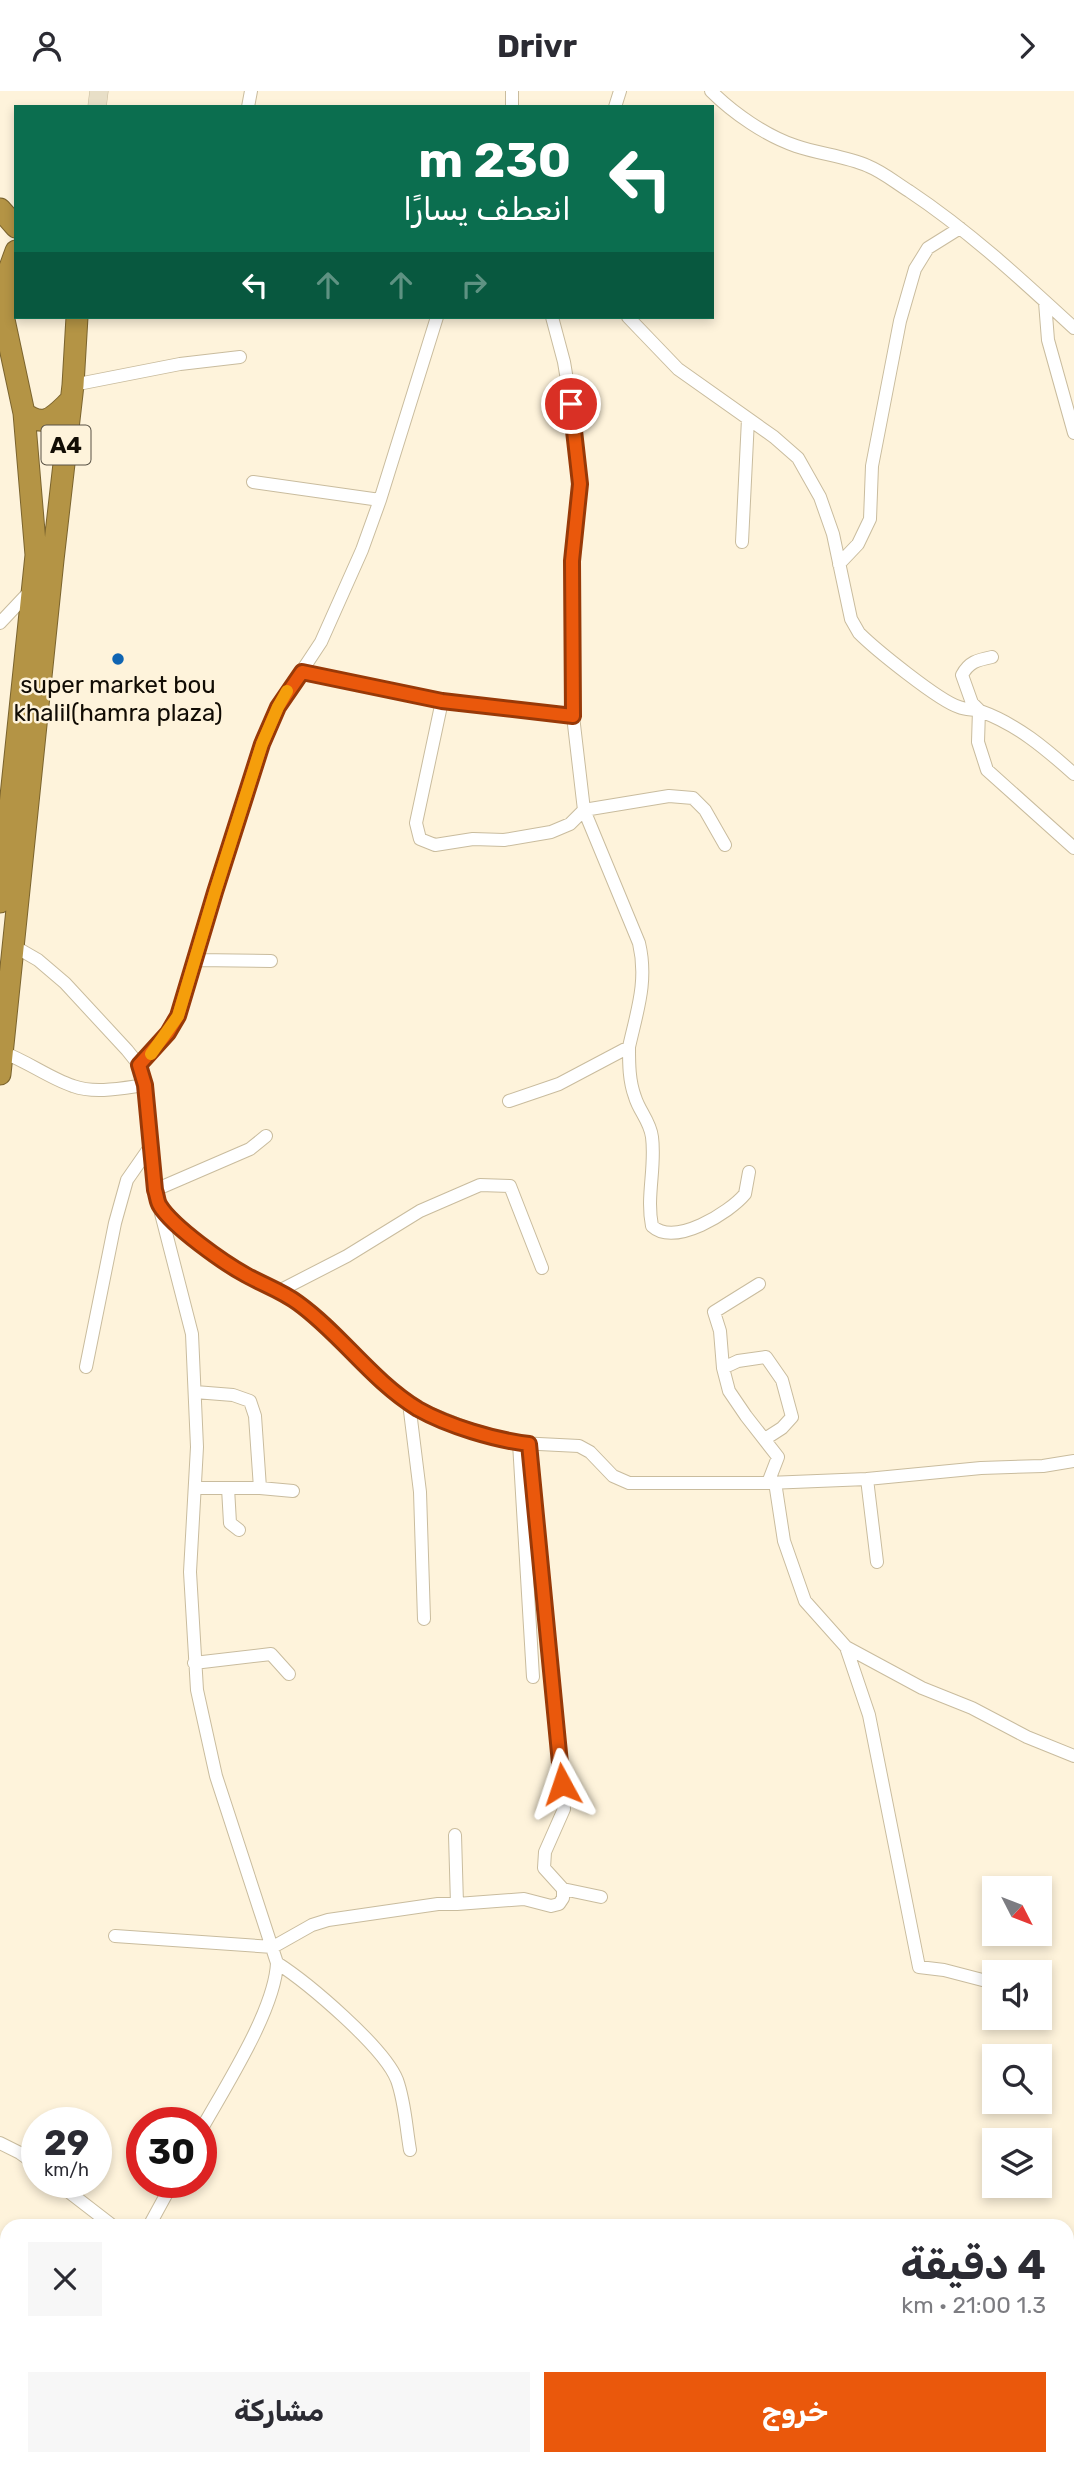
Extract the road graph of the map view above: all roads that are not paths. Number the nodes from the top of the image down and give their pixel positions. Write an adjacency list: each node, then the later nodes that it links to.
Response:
1 (711, 91): 4 (street)
2 (0, 209): 3 (highway)
3 (14, 225)
4 (960, 228): 7 (street); 21 (street)
5 (14, 260): 6 (highway)
6 (7, 292): 15 (highway, A4)
7 (1045, 302): 12 (street); 17 (street)
8 (436, 319): 19 (street)
9 (553, 319): 28 (street)
10 (630, 319): 16 (street)
11 (75, 321): 14 (highway, A4)
12 (1074, 328)
13 (240, 357): 14 (street)
14 (71, 393): 15 (highway); 34 (highway, A4)
15 (24, 413): 22 (highway, A4)
16 (748, 419): 20 (street); 21 (street)
17 (1074, 433)
18 (253, 482): 19 (street)
19 (380, 500): 25 (street)
20 (742, 542)
21 (839, 565): 27 (street)
22 (33, 587): 23 (street); 33 (highway, A4)
23 (0, 623)
24 (992, 657): 27 (street)
25 (302, 672): 26 (street); 35 (street)
26 (442, 701): 28 (street); 30 (street)
27 (979, 711): 29 (street); 32 (street)
28 (573, 716): 30 (street)
29 (1074, 775)
30 (584, 810): 31 (street); 37 (street)
31 (725, 845)
32 (1074, 848)
33 (0, 902)
34 (12, 945): 38 (highway, A4); 39 (street)
35 (196, 960): 36 (street); 39 (street)
36 (271, 961)
37 (629, 1047): 42 (street); 45 (street)
38 (2, 1052): 40 (highway, A4); 41 (street)
39 (139, 1065): 41 (street)
40 (0, 1074)
41 (145, 1085): 44 (street)
42 (509, 1101)
43 (266, 1136): 46 (street)
44 (150, 1147): 46 (street); 51 (street)
45 (749, 1172)
46 (155, 1190): 47 (street)
47 (159, 1205): 50 (street); 53 (street)
48 (542, 1268): 50 (street)
49 (759, 1284): 52 (street)
50 (279, 1291): 54 (street)
51 (86, 1367)
52 (723, 1369): 55 (street); 55 (street)
53 (195, 1392): 60 (street); 62 (street)
54 (409, 1403): 56 (street); 66 (street)
55 (765, 1439): 59 (street)
56 (524, 1443): 59 (street); 70 (street); 73 (street)
57 (1074, 1461): 58 (street)
58 (867, 1479): 59 (street); 65 (street)
59 (772, 1482): 67 (street)
60 (196, 1488): 61 (street); 68 (street)
61 (228, 1488): 62 (street); 64 (street)
62 (260, 1488): 63 (street)
63 (293, 1491)
64 (239, 1530)
65 (877, 1562)
66 (424, 1619)
67 (846, 1647): 71 (street); 79 (street)
68 (194, 1663): 69 (street); 77 (street)
69 (289, 1674)
70 (533, 1677)
71 (1074, 1756)
72 (455, 1835): 75 (street)
73 (563, 1889): 74 (street); 75 (street)
74 (601, 1897)
75 (457, 1904): 77 (street)
76 (115, 1936): 77 (street)
77 (273, 1947): 78 (street)
78 (277, 1963): 80 (street); 82 (street)
79 (982, 1980)
80 (213, 2107)
81 (0, 2143): 83 (street)
82 (411, 2150)
83 (21, 2154)
84 (77, 2198): 86 (street)
85 (164, 2198): 87 (street)
86 (104, 2219)
87 (153, 2219)

